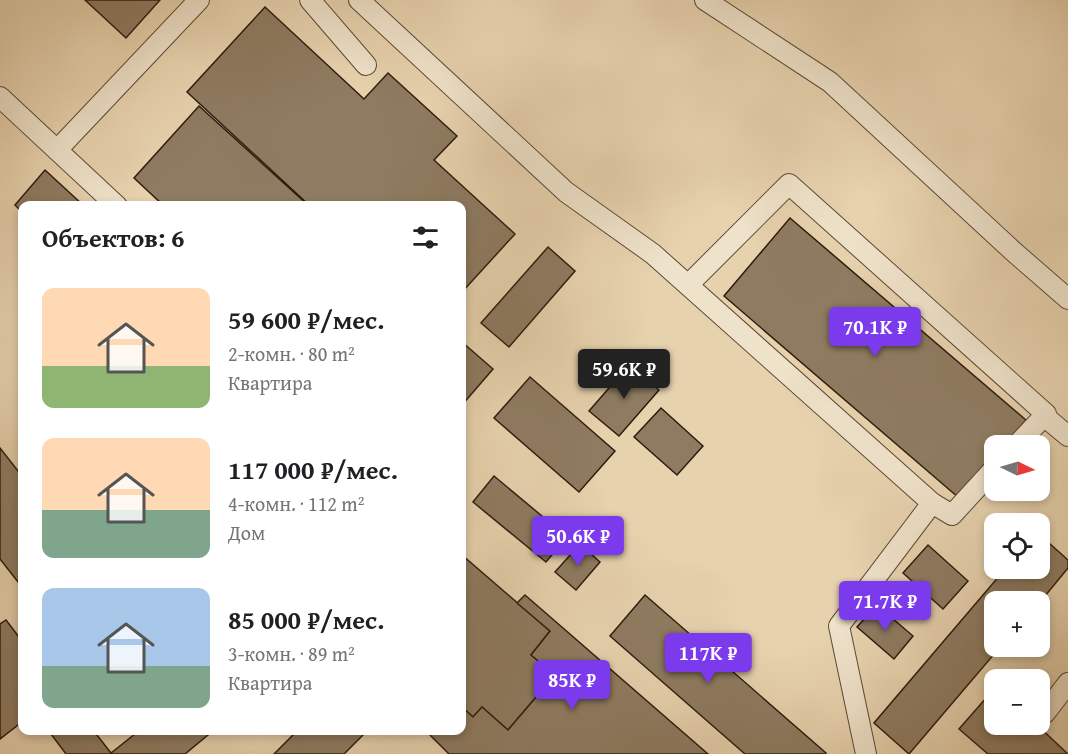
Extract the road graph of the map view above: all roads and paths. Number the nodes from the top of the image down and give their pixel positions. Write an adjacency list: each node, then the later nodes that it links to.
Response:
1 (199, 0): 7 (lane)
2 (310, 0): 5 (lane)
3 (359, 0): 9 (lane)
4 (705, 0): 10 (lane)
5 (366, 65)
6 (0, 98): 7 (lane)
7 (57, 150): 8 (lane)
8 (112, 201)
9 (688, 285): 11 (lane); 15 (lane)
10 (1068, 299)
11 (1044, 416): 12 (lane); 13 (lane)
12 (1026, 435)
13 (1068, 436)
14 (984, 480): 15 (lane)
15 (932, 503): 18 (lane)
16 (1068, 683): 17 (lane)
17 (1050, 706)
18 (866, 754)

